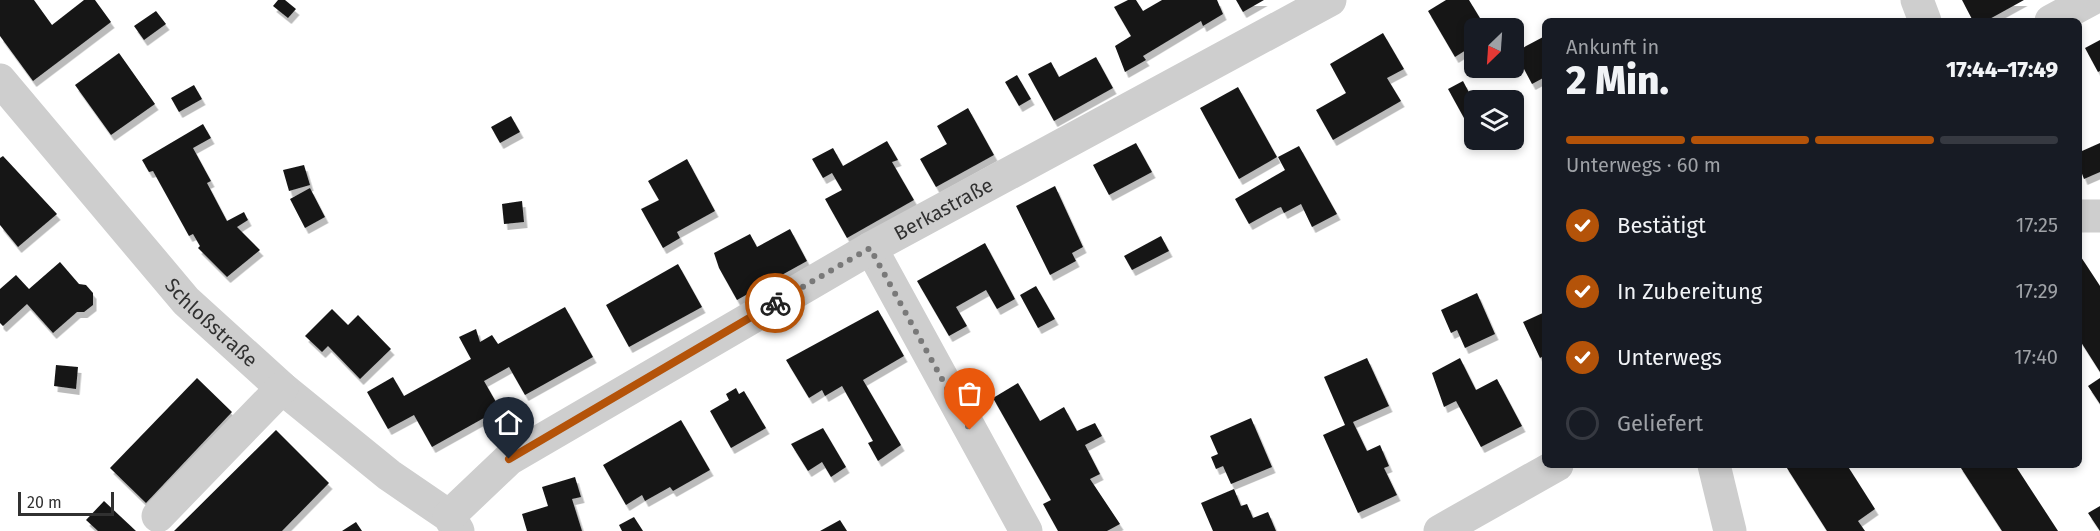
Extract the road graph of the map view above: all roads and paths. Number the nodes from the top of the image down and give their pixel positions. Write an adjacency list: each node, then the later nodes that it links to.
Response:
1 (1330, 0): 9 (street, Berkastraße)
2 (1917, 0): 4 (street)
3 (2090, 0): 5 (street)
4 (1924, 18)
5 (2057, 18)
6 (0, 80): 10 (street, Schloßstraße)
7 (2082, 216): 8 (street)
8 (2100, 216)
9 (870, 248): 14 (street, Berkastraße); 15 (street)
10 (282, 388): 13 (street); 14 (street, Schloßstraße)
11 (1552, 468): 16 (street)
12 (1715, 468): 17 (street)
13 (158, 516)
14 (454, 523)
15 (1026, 531)
16 (1440, 531)
17 (1730, 531)

